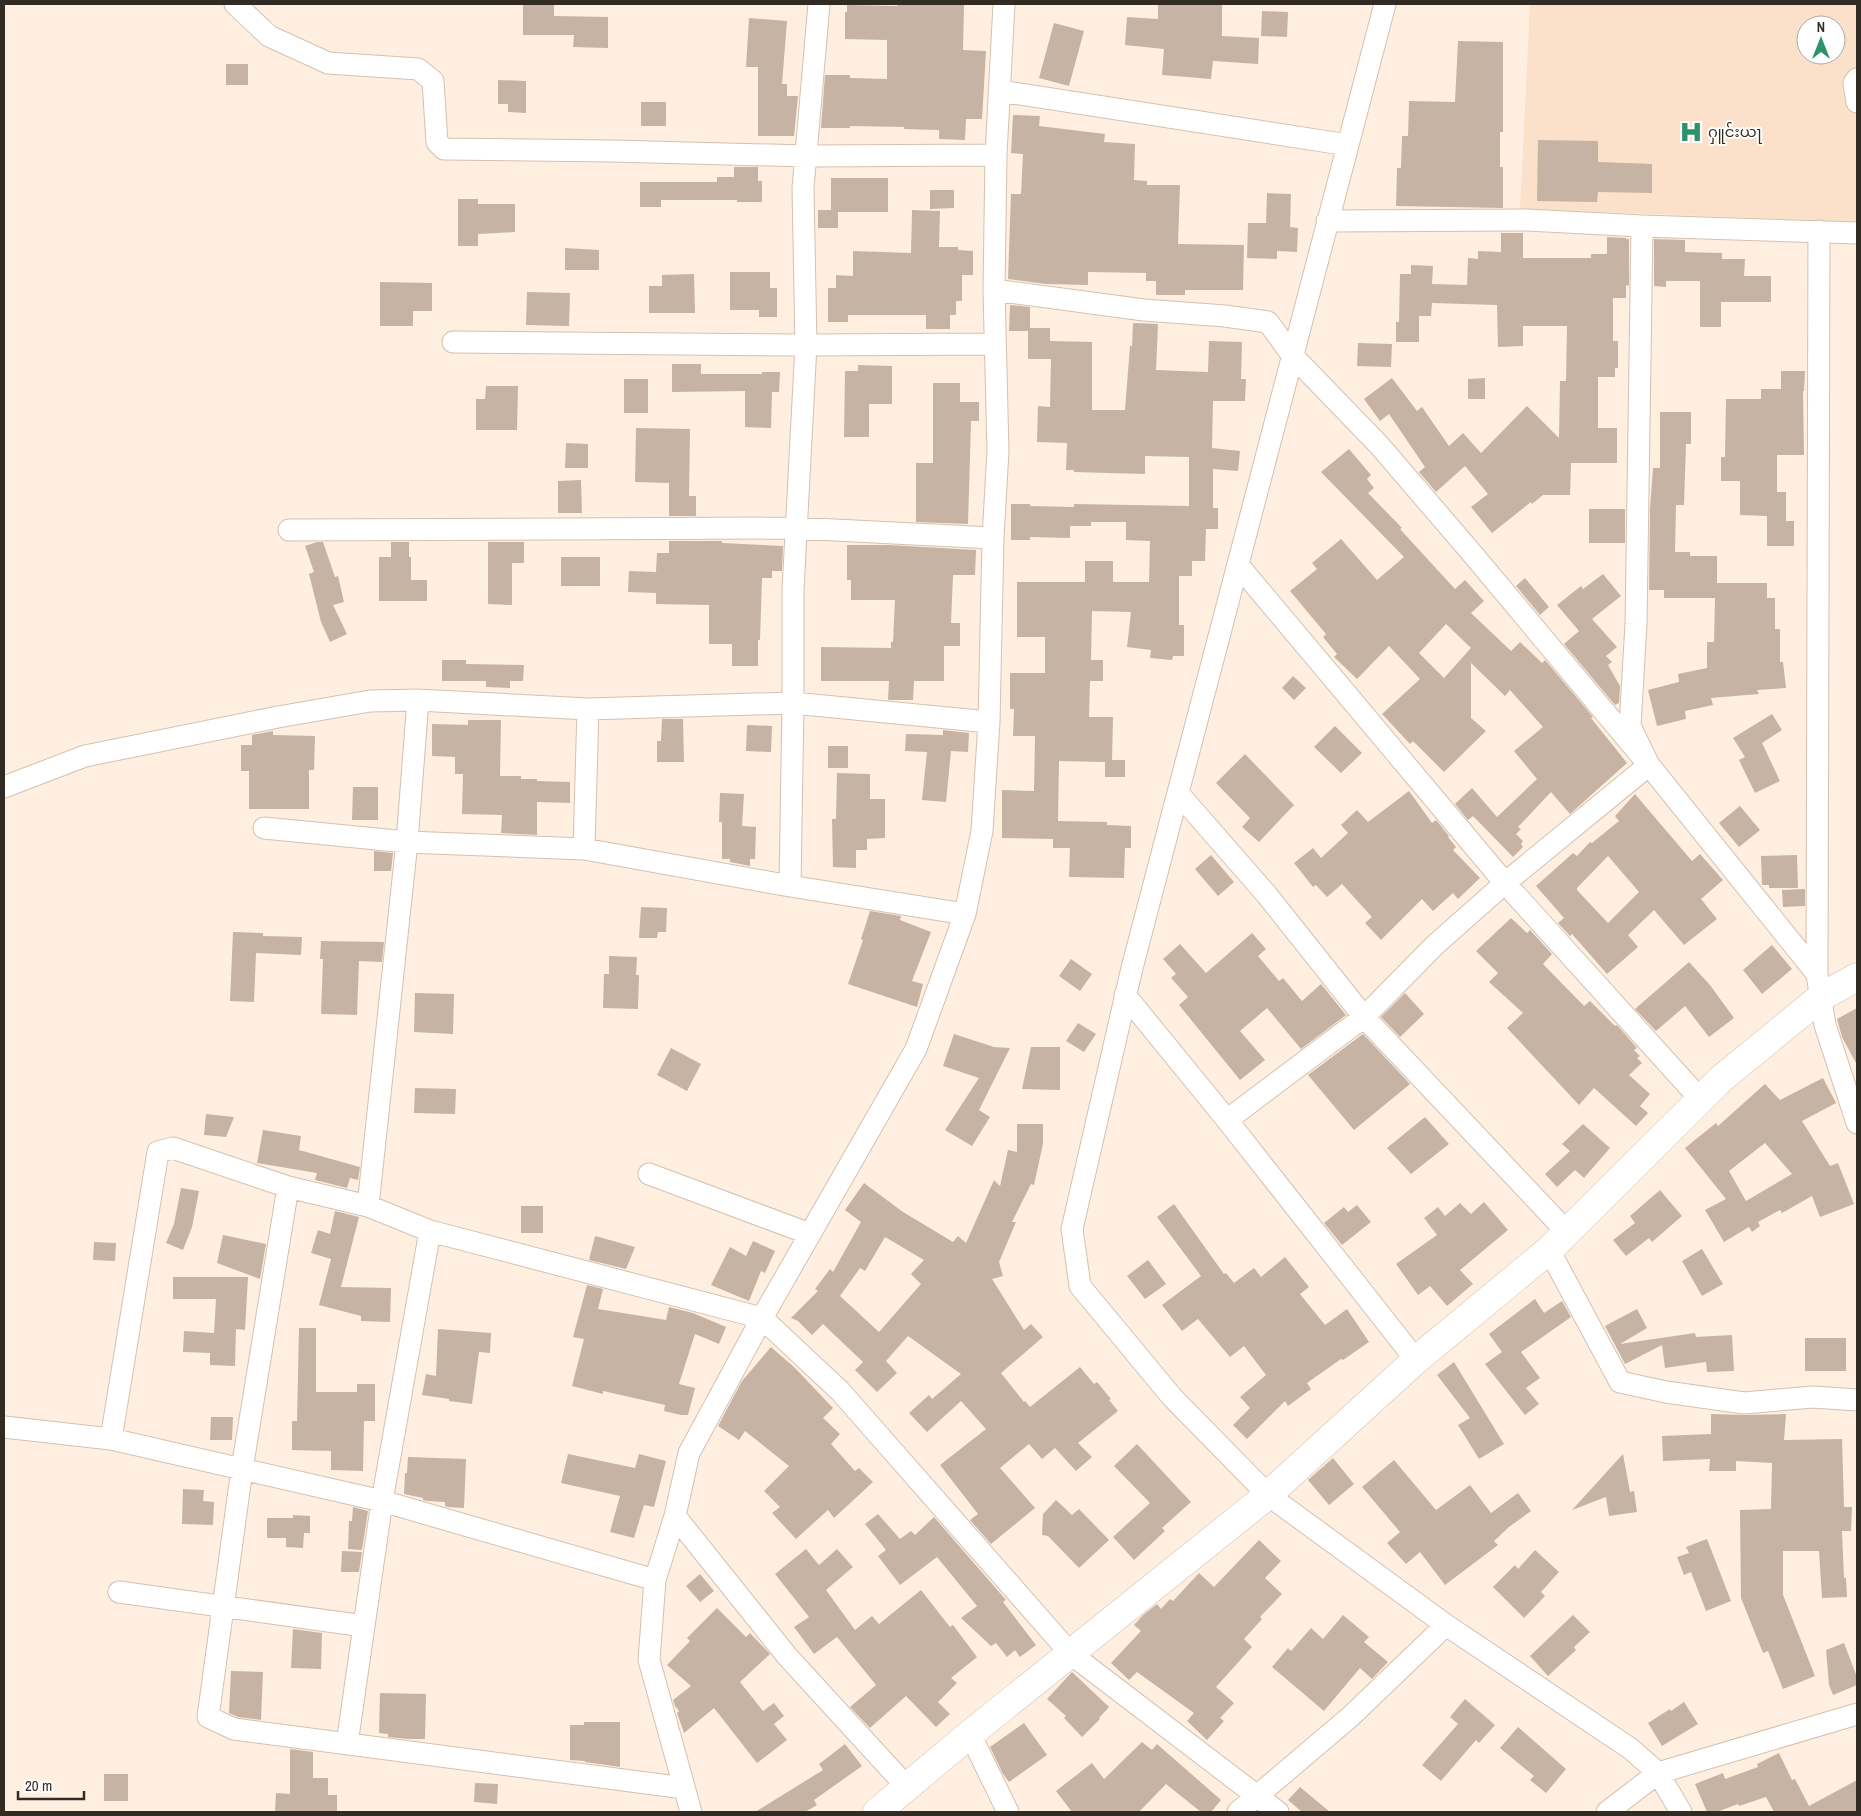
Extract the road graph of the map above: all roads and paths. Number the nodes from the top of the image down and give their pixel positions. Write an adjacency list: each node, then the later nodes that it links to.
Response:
1 (235, 4): 10 (street)
2 (819, 4): 10 (street)
3 (1004, 4): 6 (street)
4 (1386, 4): 8 (street)
5 (1857, 79): 7 (street)
6 (1000, 92): 8 (street); 9 (street)
7 (1857, 102)
8 (1348, 145): 11 (street)
9 (996, 155): 10 (street); 15 (street)
10 (806, 156): 18 (street)
11 (1328, 221): 12 (street); 19 (street)
12 (1642, 226): 13 (street); 28 (street)
13 (1819, 231): 14 (street); 38 (street)
14 (1857, 233)
15 (994, 290): 17 (street); 19 (street)
16 (453, 342): 18 (street)
17 (995, 344): 18 (street); 22 (street)
18 (806, 345): 20 (street)
19 (1292, 355): 23 (street); 28 (street)
20 (795, 528): 21 (street); 22 (street); 25 (street)
21 (289, 530)
22 (993, 538): 27 (street)
23 (1239, 566): 30 (street); 34 (street)
24 (418, 700): 26 (street); 29 (street); 32 (street)
25 (794, 703): 26 (street); 27 (street); 35 (street)
26 (588, 708): 33 (street)
27 (989, 722): 36 (street)
28 (1649, 765): 34 (street); 38 (street)
29 (4, 787)
30 (1178, 793): 39 (street); 40 (street)
31 (264, 828): 32 (street)
32 (407, 842): 33 (street); 46 (street)
33 (584, 849): 35 (street)
34 (1505, 883): 40 (street); 41 (street)
35 (790, 886): 36 (street)
36 (965, 914): 48 (street)
37 (1857, 977): 38 (highway)
38 (1819, 986): 41 (highway); 43 (street)
39 (1125, 995): 42 (street); 56 (street)
40 (1364, 1017): 42 (street); 49 (street)
41 (1701, 1100): 49 (highway)
42 (1227, 1120): 51 (street)
43 (1857, 1123)
44 (649, 1174): 48 (street)
45 (288, 1187): 46 (street); 54 (street); 55 (street)
46 (368, 1206): 47 (street)
47 (430, 1231): 50 (street); 57 (street)
48 (810, 1234): 50 (street)
49 (1558, 1241): 51 (highway); 52 (street)
50 (762, 1318): 58 (street); 64 (street)
51 (1416, 1360): 56 (highway)
52 (1857, 1400)
53 (4, 1426): 54 (street)
54 (111, 1438): 55 (street)
55 (242, 1469): 57 (street); 61 (street)
56 (1268, 1495): 62 (street); 64 (highway)
57 (382, 1500): 59 (street); 63 (street)
58 (675, 1516): 59 (street); 69 (street)
59 (655, 1580): 70 (street)
60 (120, 1592): 61 (street)
61 (223, 1606): 63 (street); 67 (street)
62 (1446, 1625): 68 (street); 71 (street)
63 (364, 1626): 67 (street)
64 (1071, 1654): 66 (highway); 71 (street)
65 (1857, 1714): 68 (street)
66 (970, 1734): 69 (highway); 74 (street)
67 (347, 1744): 70 (street)
68 (1658, 1774): 77 (street); 78 (street)
69 (907, 1787): 73 (highway)
70 (684, 1788): 72 (street)
71 (1257, 1797): 75 (street); 76 (street)
72 (691, 1812)
73 (877, 1812)
74 (1008, 1812)
75 (1238, 1812)
76 (1278, 1812)
77 (1608, 1812)
78 (1681, 1812)

